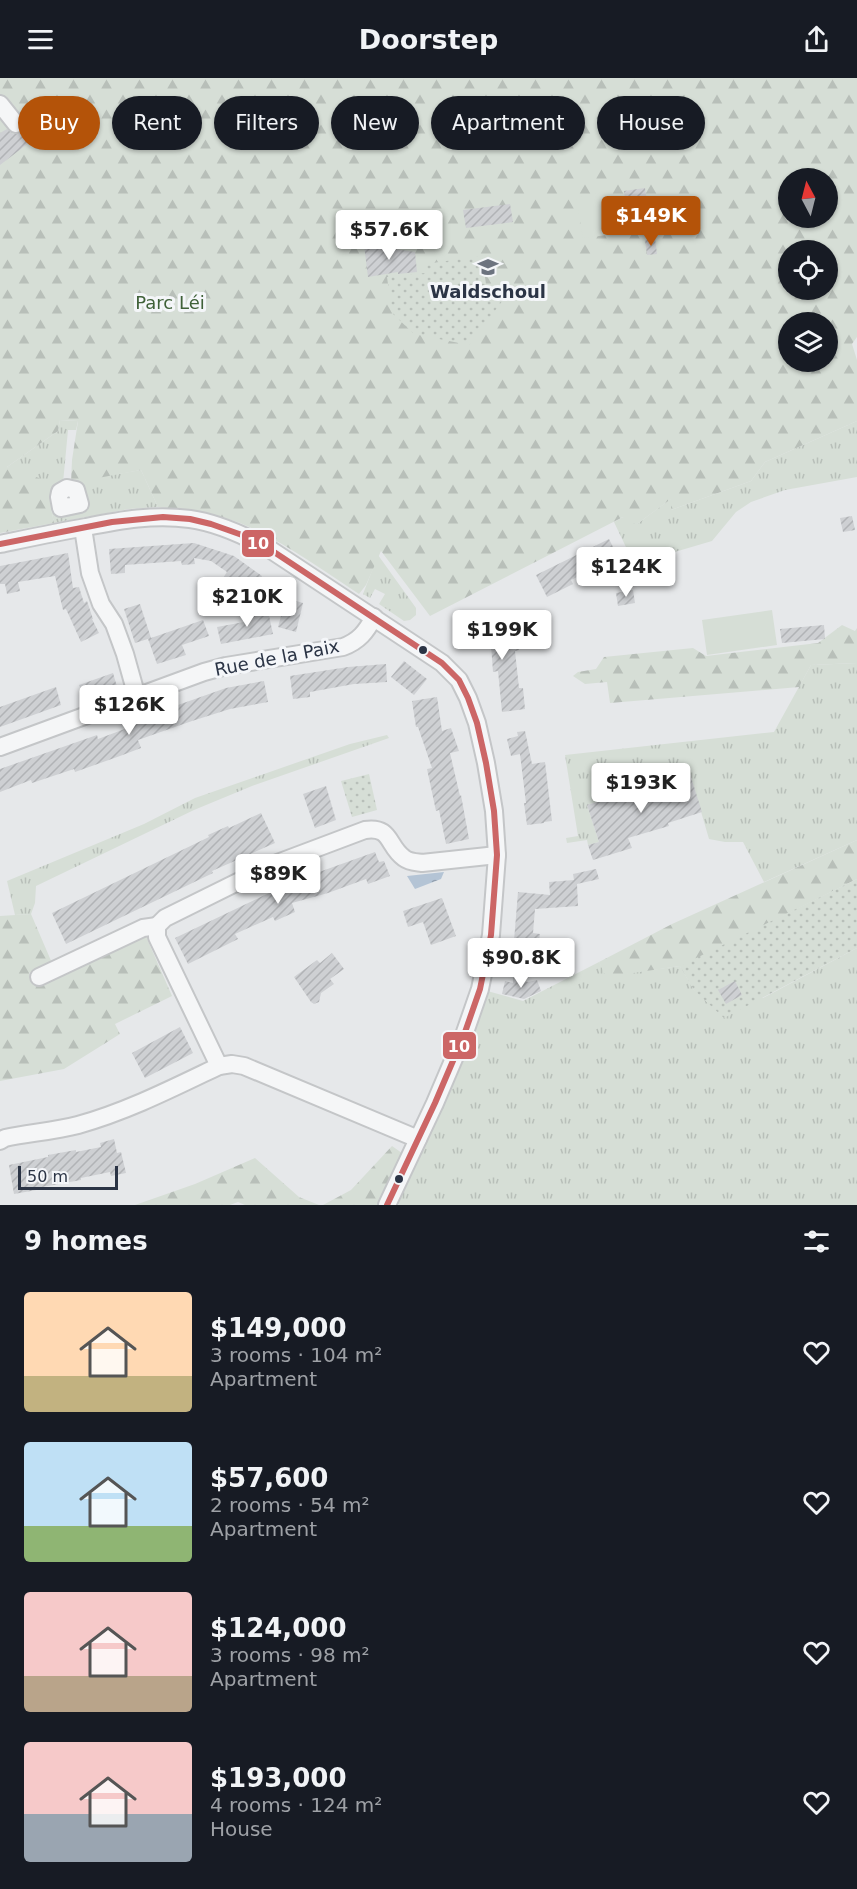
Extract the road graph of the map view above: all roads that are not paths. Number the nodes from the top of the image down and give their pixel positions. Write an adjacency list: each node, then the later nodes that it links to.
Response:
1 (0, 104): 2 (street)
2 (16, 124)
3 (83, 528): 4 (street); 5 (street); 6 (street)
4 (0, 543)
5 (374, 617): 6 (street, Rue de la Paix); 8 (street)
6 (137, 697): 7 (street, Rue de la Paix)
7 (0, 747)
8 (497, 855): 9 (street); 12 (street)
9 (157, 926): 10 (street); 11 (street)
10 (39, 977)
11 (219, 1066): 12 (street); 13 (street)
12 (418, 1139): 14 (street)
13 (0, 1141)
14 (387, 1205)

